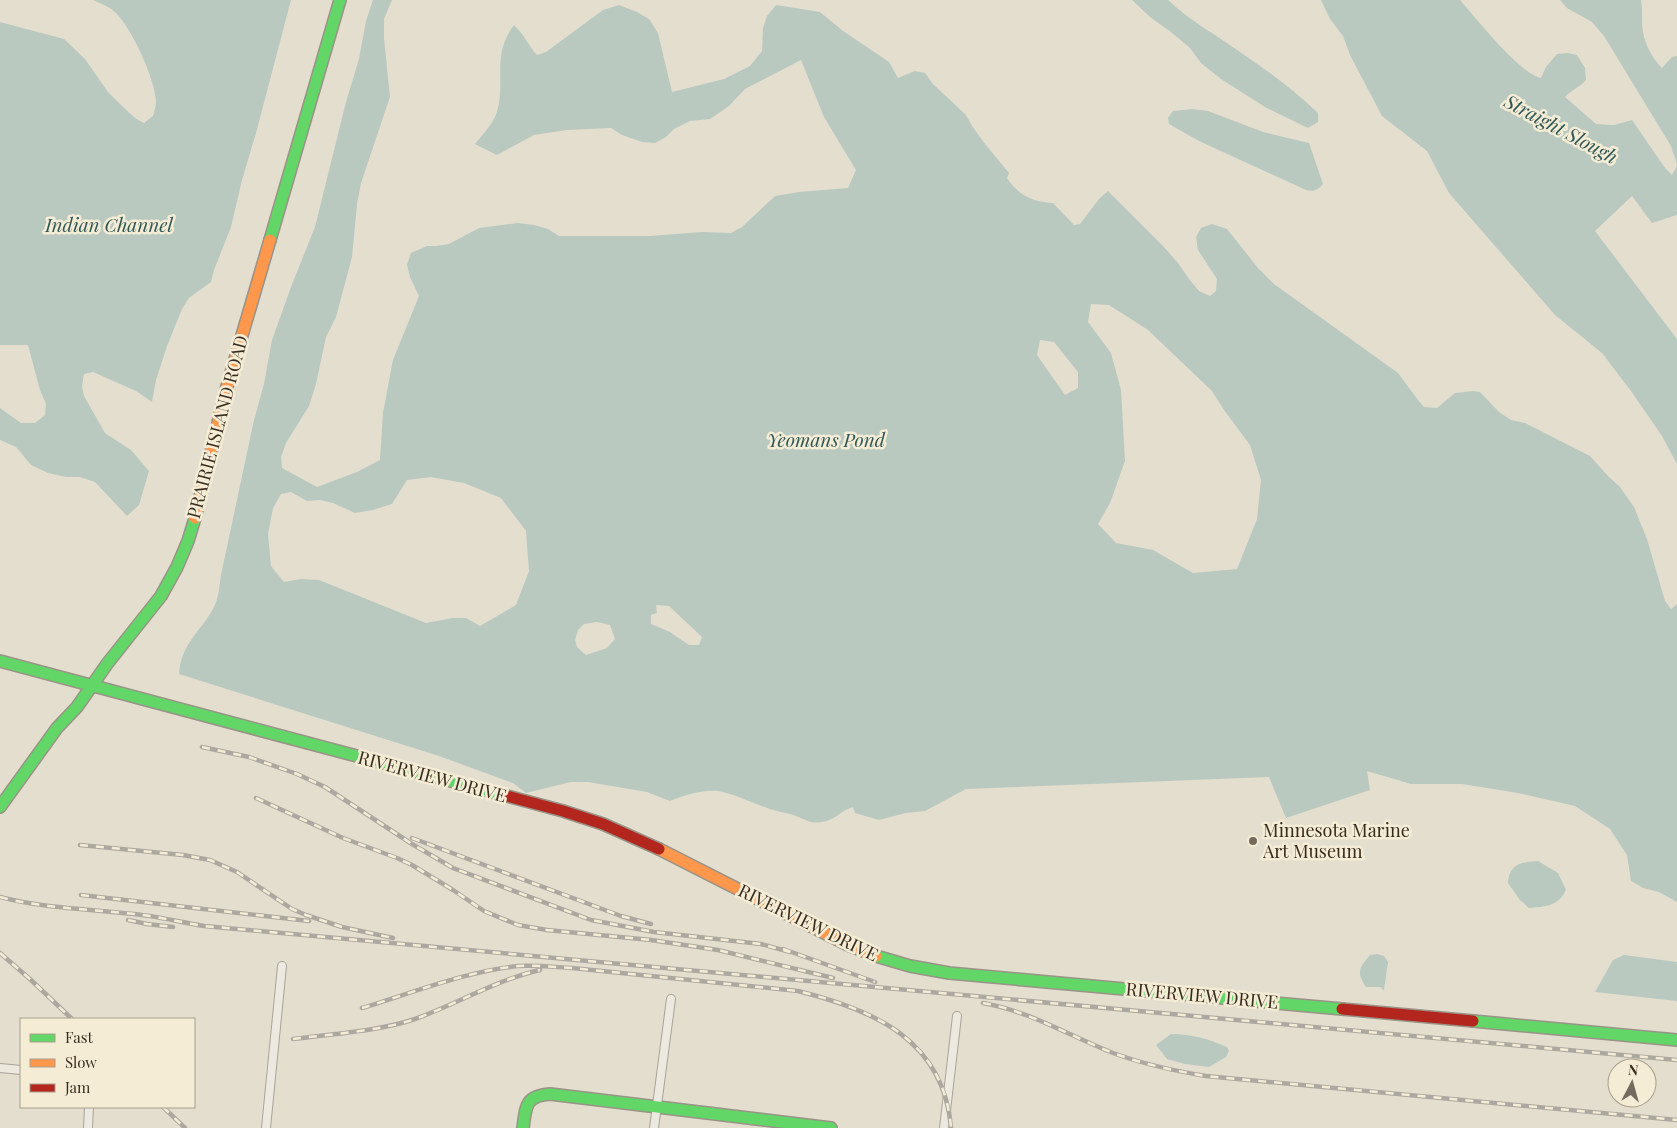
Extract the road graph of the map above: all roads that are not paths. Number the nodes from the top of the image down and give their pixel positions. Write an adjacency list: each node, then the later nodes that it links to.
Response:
1 (340, 0): 3 (street, PRAIRIE ISLAND ROAD)
2 (0, 661): 3 (street, RIVERVIEW DRIVE)
3 (93, 686): 4 (street, PRAIRIE ISLAND ROAD); 8 (street, RIVERVIEW DRIVE)
4 (0, 807)
5 (282, 966): 14 (street)
6 (671, 999): 11 (street)
7 (956, 1016): 18 (street)
8 (1677, 1040)
9 (0, 1068): 10 (street)
10 (20, 1070)
11 (656, 1106): 15 (street); 16 (street); 17 (street)
12 (90, 1108): 13 (street)
13 (88, 1128)
14 (266, 1128)
15 (523, 1128)
16 (654, 1128)
17 (831, 1128)
18 (944, 1128)

